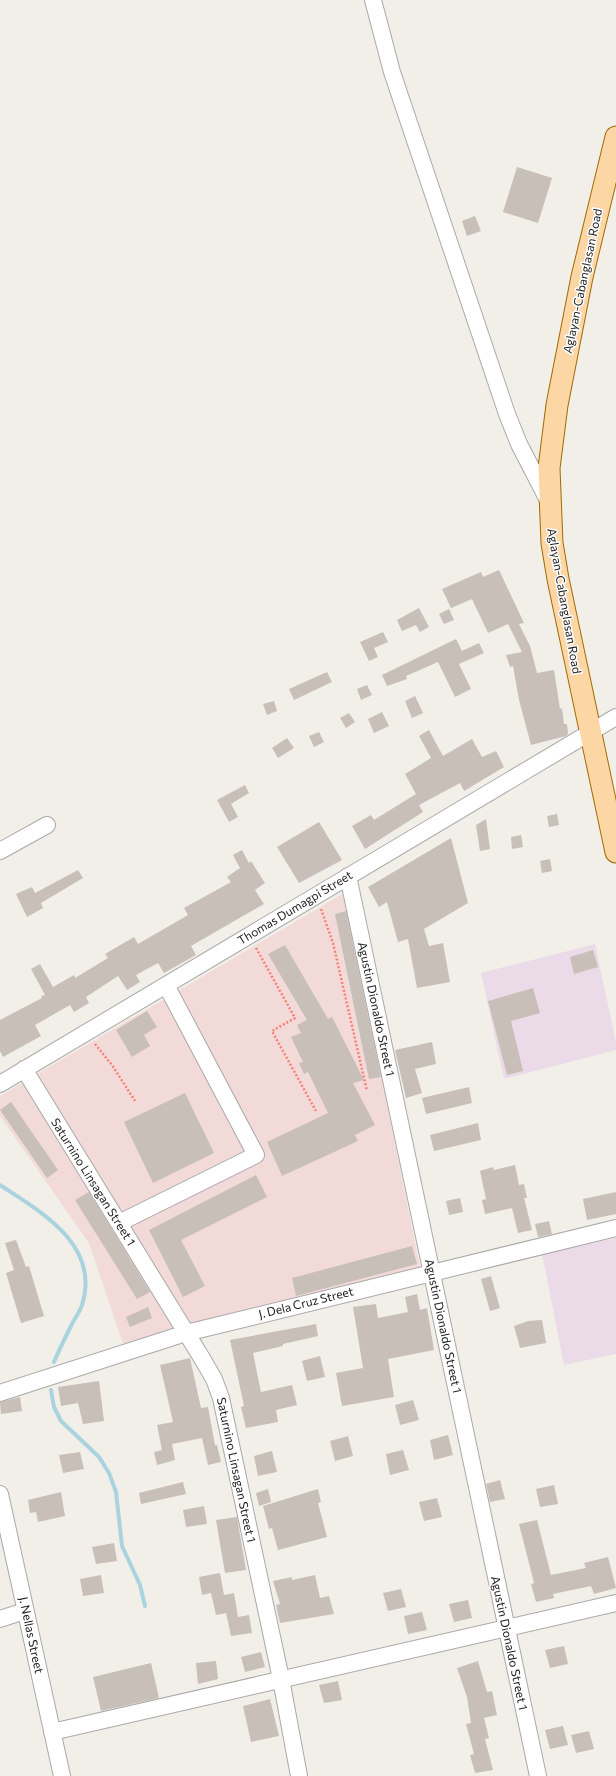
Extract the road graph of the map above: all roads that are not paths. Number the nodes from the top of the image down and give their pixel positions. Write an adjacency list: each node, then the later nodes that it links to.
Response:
1 (373, 0): 3 (street)
2 (616, 137): 3 (main road, Aglayan-Cabanglasan Road)
3 (550, 502): 5 (main road, Aglayan-Cabanglasan Road)
4 (616, 717): 5 (street, Thomas Dumagpi Street)
5 (590, 732): 8 (main road, Aglayan-Cabanglasan Road); 9 (street, Thomas Dumagpi Street)
6 (47, 825): 7 (street)
7 (0, 851)
8 (616, 852)
9 (348, 876): 10 (street, Thomas Dumagpi Street); 15 (street, Agustin Dionaldo Street 1)
10 (166, 985): 11 (street, Thomas Dumagpi Street); 13 (street)
11 (24, 1069): 12 (street, Thomas Dumagpi Street); 13 (street, Saturnino Linsagan Street 1)
12 (2, 1078)
13 (119, 1223): 16 (street, Saturnino Linsagan Street 1)
14 (616, 1228): 15 (street, J. Dela Cruz Street)
15 (432, 1273): 16 (street, J. Dela Cruz Street); 22 (street, Agustin Dionaldo Street 1)
16 (186, 1333): 17 (street, J. Dela Cruz Street); 23 (street, Saturnino Linsagan Street 1)
17 (0, 1393)
18 (0, 1494): 20 (street, J. Nellas Street)
19 (616, 1603): 22 (street)
20 (25, 1611): 21 (street); 24 (street, J. Nellas Street)
21 (0, 1619)
22 (506, 1628): 23 (street); 27 (street, Agustin Dionaldo Street 1)
23 (281, 1679): 24 (street); 26 (street, Saturnino Linsagan Street 1)
24 (52, 1732): 25 (street, J. Nellas Street)
25 (62, 1776)
26 (299, 1776)
27 (538, 1776)

